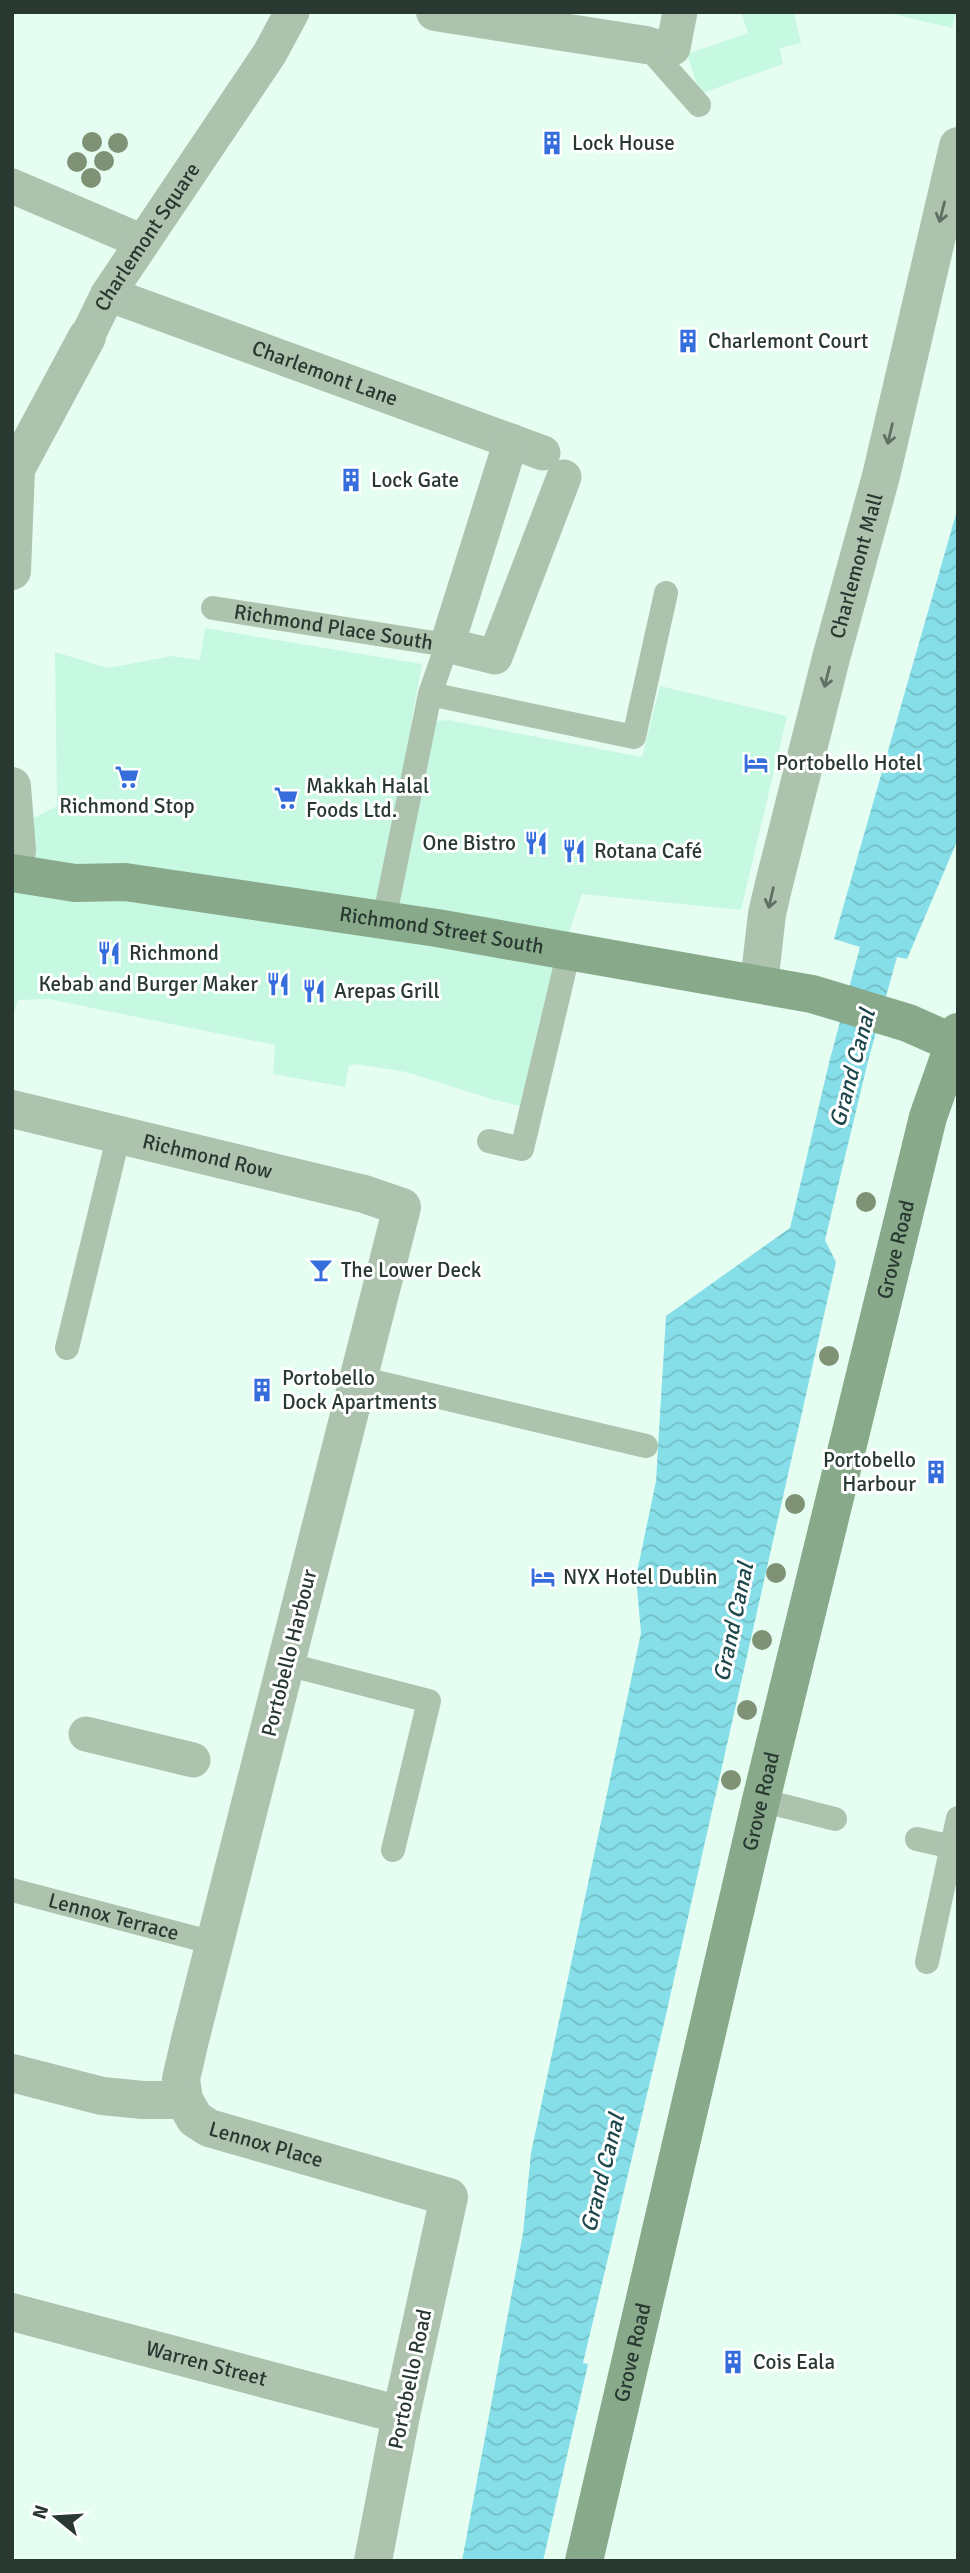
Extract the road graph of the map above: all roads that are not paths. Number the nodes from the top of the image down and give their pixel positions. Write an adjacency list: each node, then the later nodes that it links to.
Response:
1 (292, 12): 8 (street, Charlemont Square)
2 (435, 12): 4 (street)
3 (680, 12): 4 (street)
4 (646, 45): 5 (lane)
5 (699, 105)
6 (958, 146): 22 (street, Charlemont Mall, one-way to 22)
7 (12, 186): 8 (street)
8 (143, 242): 9 (street, Charlemont Square)
9 (108, 295): 10 (street, Charlemont Square); 11 (street, Charlemont Lane)
10 (86, 337): 12 (street, Charlemont Square)
11 (511, 441): 16 (street); 16 (street, Charlemont Lane)
12 (14, 469): 13 (street)
13 (12, 571)
14 (666, 593): 17 (lane)
15 (213, 608): 16 (lane, Richmond Place South)
16 (447, 645): 17 (lane, Richmond Place South)
17 (430, 694): 20 (lane, Richmond Place South)
18 (12, 786): 19 (street)
19 (14, 858): 20 (main road, Richmond Street South)
20 (384, 920): 21 (main road, Richmond Street South)
21 (569, 951): 22 (main road, Richmond Street South); 26 (lane)
22 (759, 984): 23 (main road, Richmond Street South)
23 (956, 1040): 34 (main road, Grove Road)
24 (12, 1109): 25 (street, Richmond Row)
25 (119, 1134): 27 (street, Richmond Row); 28 (lane)
26 (489, 1141)
27 (402, 1207): 29 (street, Portobello Harbour)
28 (67, 1348)
29 (359, 1378): 30 (lane); 31 (street, Portobello Harbour)
30 (646, 1446)
31 (286, 1664): 39 (lane); 41 (street, Portobello Harbour)
32 (86, 1734): 33 (street)
33 (208, 1763)
34 (761, 1800): 36 (lane); 49 (main road, Grove Road)
35 (958, 1818): 38 (lane)
36 (835, 1819)
37 (917, 1839): 38 (lane)
38 (951, 1847): 42 (lane)
39 (393, 1850)
40 (12, 1891): 41 (lane, Lennox Terrace)
41 (214, 1943): 44 (street, Portobello Harbour)
42 (927, 1962)
43 (12, 2073): 44 (street)
44 (184, 2100): 45 (street, Lennox Place)
45 (449, 2197): 47 (street, Portobello Road)
46 (12, 2312): 47 (street, Warren Street)
47 (401, 2415): 48 (street, Portobello Road)
48 (373, 2561)
49 (584, 2561)

